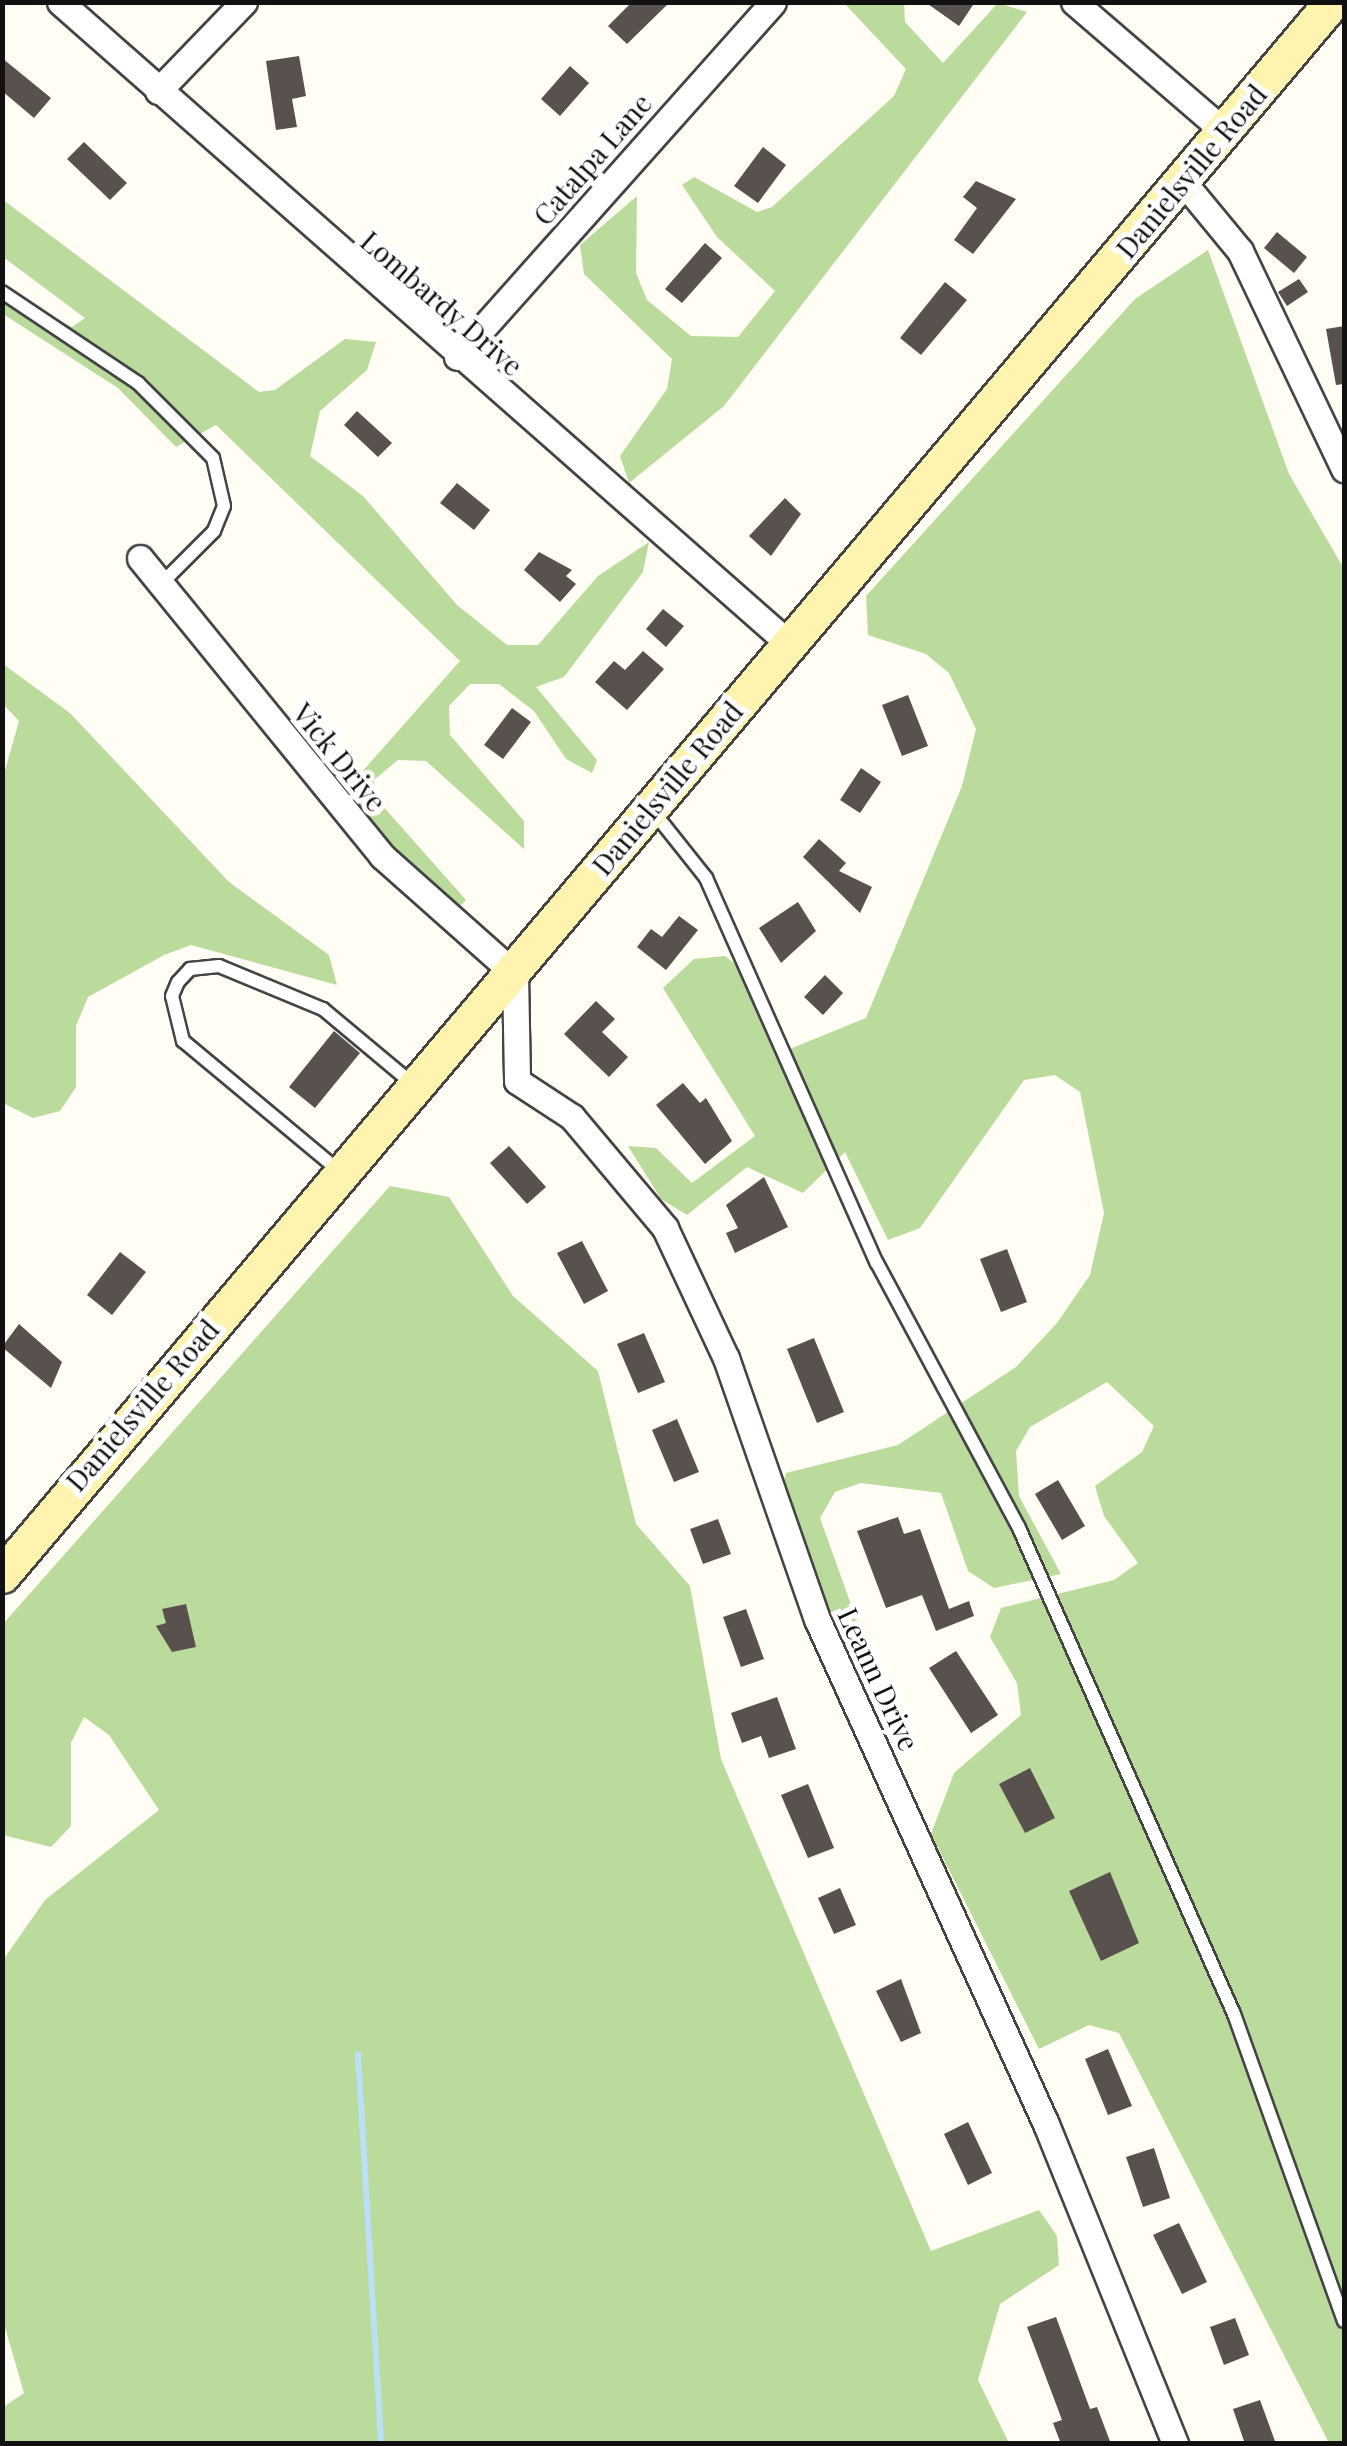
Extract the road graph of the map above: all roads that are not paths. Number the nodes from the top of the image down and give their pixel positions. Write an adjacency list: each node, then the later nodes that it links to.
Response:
1 (60, 2): 6 (street, Lombardy Drive)
2 (244, 2): 6 (street)
3 (774, 2): 10 (street, Catalpa Lane)
4 (1074, 2): 7 (street)
5 (1332, 2): 7 (main road, Danielsville Road)
6 (158, 91): 10 (street, Lombardy Drive)
7 (1225, 132): 8 (main road, Danielsville Road)
8 (1184, 182): 11 (street); 14 (main road, Danielsville Road)
9 (2, 292): 13 (lane)
10 (457, 358): 14 (street, Lombardy Drive)
11 (1344, 470)
12 (140, 558): 13 (street, Vick Drive)
13 (161, 584): 16 (street, Vick Drive)
14 (788, 643): 15 (main road, Danielsville Road)
15 (650, 807): 16 (main road, Danielsville Road); 20 (lane)
16 (515, 974): 17 (main road, Danielsville Road); 21 (street, Leann Drive)
17 (417, 1088): 18 (main road, Danielsville Road); 18 (lane)
18 (342, 1174): 19 (main road, Danielsville Road)
19 (2, 1575)
20 (1344, 2321)
21 (1175, 2444)

